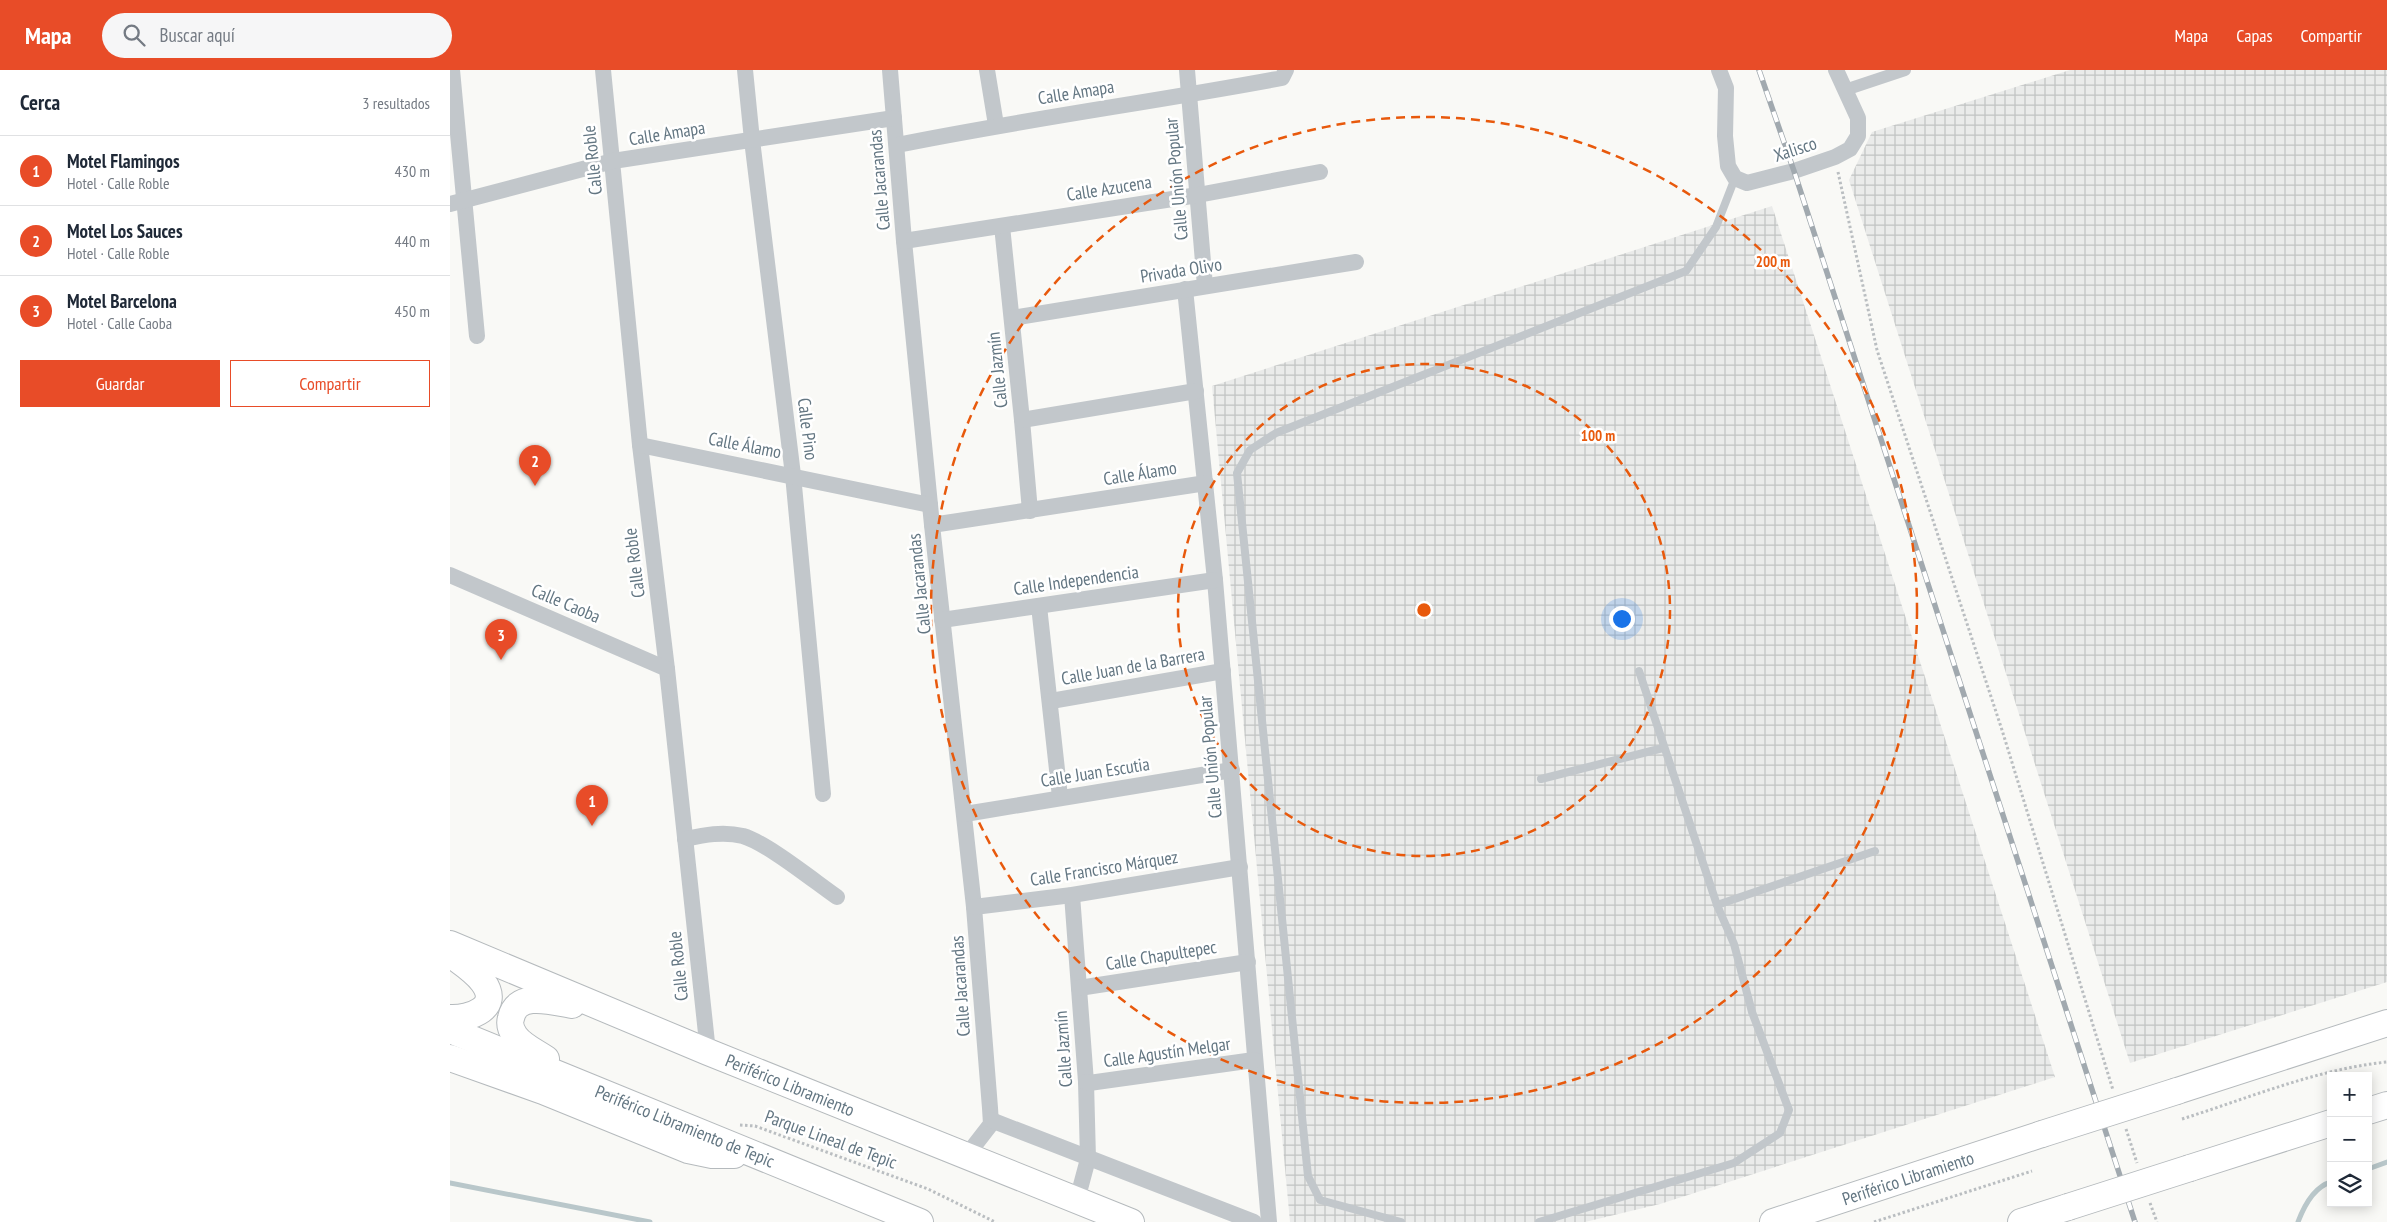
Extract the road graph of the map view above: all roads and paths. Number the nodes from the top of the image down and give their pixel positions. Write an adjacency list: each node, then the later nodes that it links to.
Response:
1 (452, 70): 22 (street)
2 (603, 70): 18 (street, Calle Roble)
3 (745, 70): 15 (street, Calle Pino)
4 (890, 70): 13 (street, Calle Jacarandas)
5 (987, 70): 14 (street)
6 (1187, 70): 12 (street, Calle Unión Popular)
7 (1286, 70): 12 (street, Calle Amapa)
8 (1719, 70): 20 (street)
9 (1836, 70): 11 (street)
10 (1905, 70): 11 (street)
11 (1845, 90): 17 (street, Xalisco)
12 (1189, 95): 14 (street, Calle Amapa); 21 (street, Calle Unión Popular)
13 (894, 118): 15 (street, Calle Amapa); 16 (street, Calle Jacarandas)
14 (996, 125): 16 (street, Calle Amapa)
15 (752, 140): 18 (street, Calle Amapa); 33 (street, Calle Pino)
16 (896, 145): 24 (street, Calle Jacarandas)
17 (1835, 157): 20 (street, Xalisco); 73 (path)
18 (613, 162): 22 (street, Calle Amapa); 32 (street, Calle Roble)
19 (1320, 172): 21 (street, Calle Azucena)
20 (1736, 178): 93 (lane)
21 (1198, 195): 23 (street, Calle Azucena); 26 (street, Calle Unión Popular)
22 (457, 202): 29 (street)
23 (1002, 226): 24 (street, Calle Azucena); 28 (street, Calle Jazmín)
24 (904, 241): 35 (street, Calle Jacarandas)
25 (1356, 262): 26 (street, Privada Olivo)
26 (1205, 286): 27 (street, Privada Olivo)
27 (1185, 289): 28 (street, Privada Olivo); 30 (street, Calle Unión Popular)
28 (1012, 318): 31 (street, Calle Jazmín)
29 (477, 336)
30 (1196, 391): 31 (street); 34 (street, Calle Unión Popular)
31 (1022, 420): 36 (street, Calle Jazmín)
32 (640, 445): 33 (street, Calle Álamo); 42 (street, Calle Roble)
33 (793, 475): 35 (street, Calle Álamo); 49 (street, Calle Pino)
34 (1206, 483): 36 (street, Calle Álamo); 39 (street, Calle Unión Popular)
35 (930, 505): 37 (street, Calle Jacarandas)
36 (1030, 511): 37 (street, Calle Álamo)
37 (932, 525): 41 (street, Calle Jacarandas)
38 (450, 575): 42 (street, Calle Caoba)
39 (1215, 580): 40 (street, Calle Independencia); 43 (street, Calle Unión Popular)
40 (1039, 606): 41 (street, Calle Independencia); 45 (street)
41 (942, 620): 51 (street, Calle Jacarandas)
42 (667, 669): 52 (street, Calle Roble)
43 (1223, 671): 45 (street, Calle Juan de la Barrera); 47 (street, Calle Unión Popular)
44 (1639, 671): 46 (lane)
45 (1050, 701): 50 (street)
46 (1663, 748): 48 (lane); 57 (lane)
47 (1232, 770): 50 (street, Calle Juan Escutia); 54 (street, Calle Unión Popular)
48 (1541, 779)
49 (823, 794)
50 (1060, 798): 51 (street, Calle Juan Escutia)
51 (965, 814): 58 (street, Calle Jacarandas)
52 (685, 839): 56 (street); 67 (street, Calle Roble)
53 (1875, 851): 57 (lane)
54 (1240, 867): 55 (street, Calle Francisco Márquez); 61 (street, Calle Unión Popular)
55 (1072, 895): 58 (street, Calle Francisco Márquez); 62 (street, Calle Jazmín)
56 (837, 896)
57 (1717, 905): 94 (lane)
58 (974, 907): 77 (street, Calle Jacarandas)
59 (450, 944): 63 (highway, Periférico Libramiento)
60 (450, 954): 64 (highway)
61 (1248, 962): 62 (street, Calle Chapultepec); 69 (street, Calle Unión Popular)
62 (1079, 988): 71 (street, Calle Jazmín)
63 (612, 1011): 67 (highway, Periférico Libramiento); 72 (highway)
64 (450, 1018)
65 (2387, 1023): 95 (highway, Periférico Libramiento, bridge)
66 (450, 1030): 72 (highway, Periférico Libramiento de Tepic)
67 (708, 1052): 82 (highway, Periférico Libramiento)
68 (450, 1058): 81 (highway)
69 (1254, 1060): 71 (street, Calle Agustín Melgar); 92 (street, Calle Unión Popular)
70 (2387, 1062): 76 (path)
71 (1086, 1082): 83 (street, Calle Jazmín)
72 (581, 1083): 81 (highway, Periférico Libramiento de Tepic)
73 (2116, 1099)
74 (2387, 1105): 75 (highway)
75 (2372, 1110)
76 (2182, 1119)
77 (991, 1120): 82 (street); 83 (street)
78 (2327, 1124): 97 (highway, bridge)
79 (736, 1125): 89 (path, Parque Lineal de Tepic)
80 (2125, 1127): 84 (path)
81 (753, 1154): 88 (highway, Periférico Libramiento de Tepic)
82 (967, 1155): 87 (highway, Periférico Libramiento)
83 (1088, 1159): 87 (street, Calle Jazmín); 91 (street)
84 (2138, 1165)
85 (2032, 1171): 96 (path)
86 (2148, 1194): 98 (path)
87 (1077, 1200): 90 (highway, Periférico Libramiento)
88 (920, 1222)
89 (995, 1222)
90 (1131, 1222)
91 (1254, 1222)
92 (1269, 1222)
93 (1401, 1222)
94 (1539, 1222)
95 (1773, 1222)
96 (1874, 1222)
97 (2020, 1222)
98 (2157, 1222)

